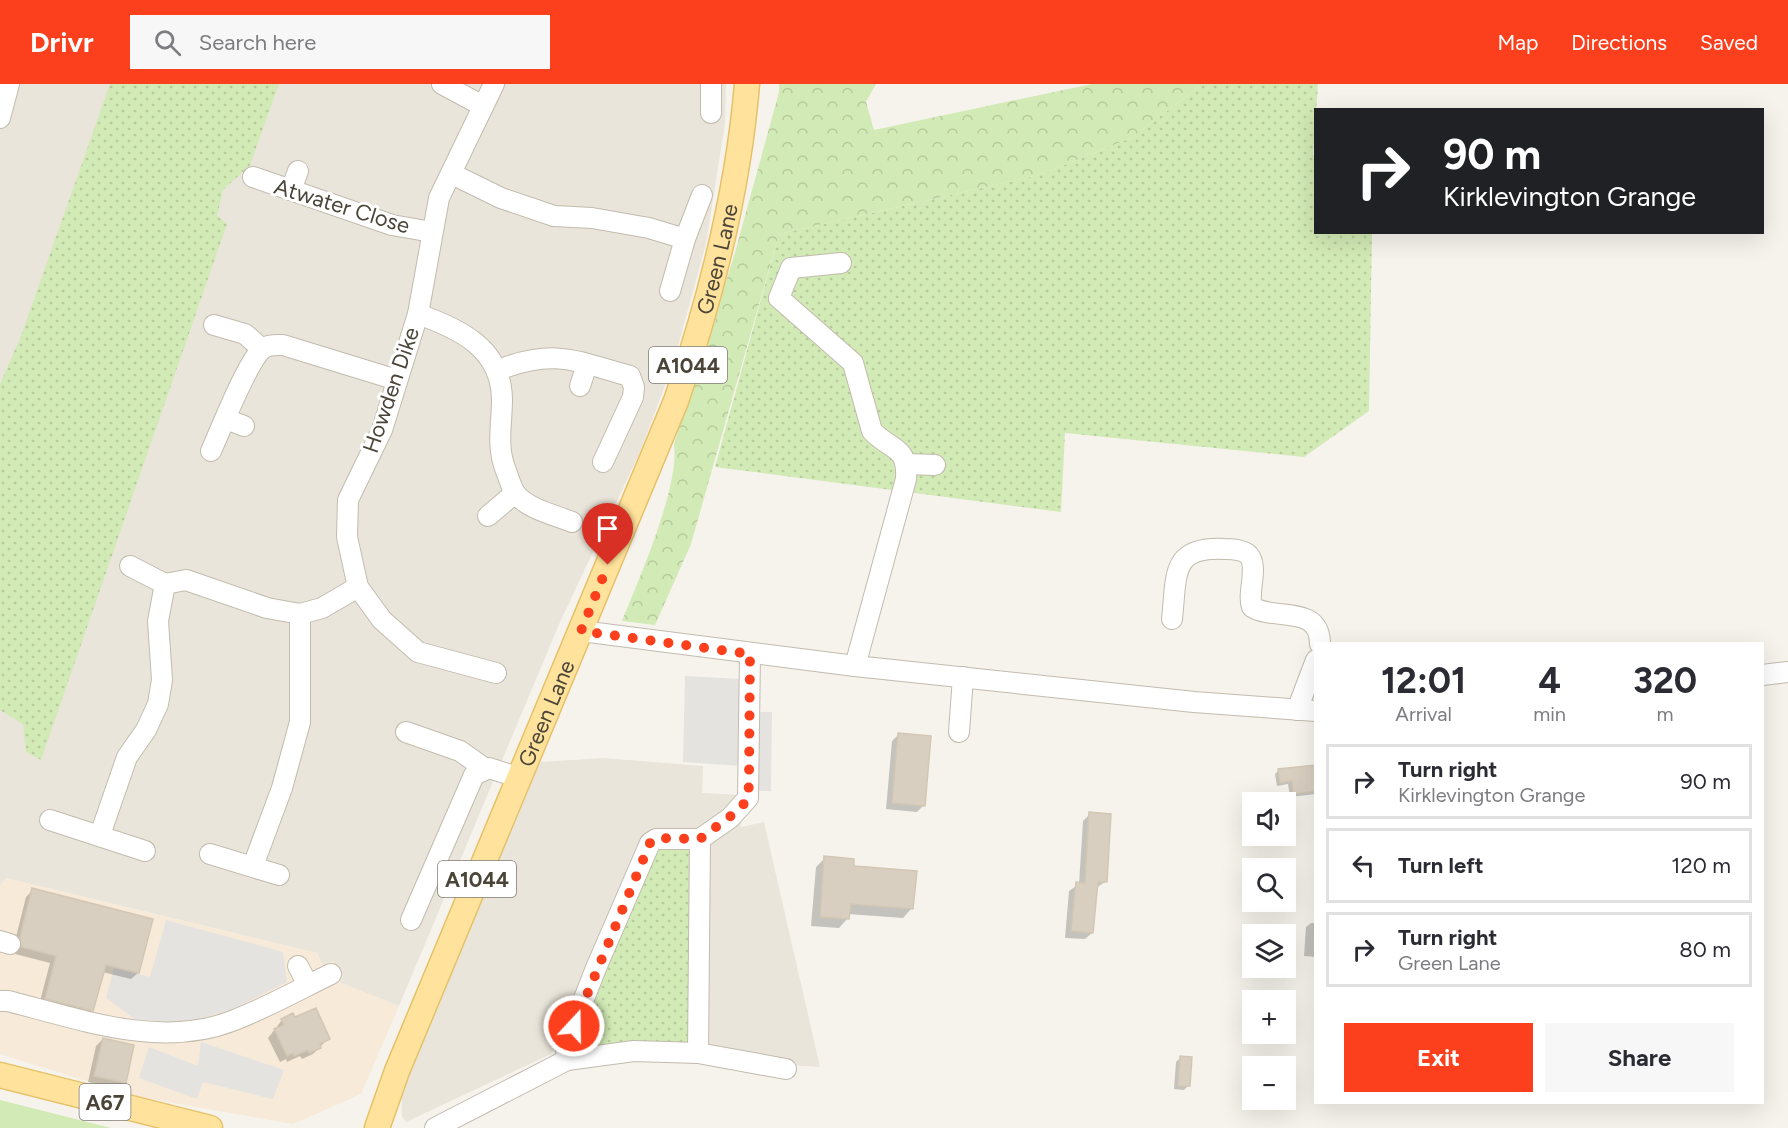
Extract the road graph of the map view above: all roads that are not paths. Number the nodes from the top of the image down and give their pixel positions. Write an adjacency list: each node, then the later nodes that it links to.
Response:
1 (9, 84): 8 (street)
2 (442, 84): 6 (street)
3 (494, 84): 6 (street, Howden Dike)
4 (711, 84): 7 (street)
5 (747, 84): 37 (main road, Green Lane / A1044)
6 (483, 106): 10 (street, Howden Dike)
7 (711, 113)
8 (0, 118)
9 (298, 171): 12 (street)
10 (452, 174): 14 (street, Howden Dike); 15 (street)
11 (253, 177): 12 (street, Atwater Close)
12 (291, 190): 14 (street, Atwater Close)
13 (702, 195): 15 (street)
14 (432, 232): 18 (street, Howden Dike)
15 (686, 239): 17 (street)
16 (841, 263): 27 (street)
17 (670, 291)
18 (418, 314): 22 (street); 23 (street, Howden Dike)
19 (214, 325): 20 (street)
20 (262, 349): 23 (street); 25 (street)
21 (587, 364): 22 (street); 24 (street); 26 (street)
22 (498, 370): 29 (street)
23 (397, 380): 34 (street, Howden Dike)
24 (580, 386)
25 (212, 451)
26 (603, 462)
27 (907, 464): 28 (street); 40 (street)
28 (935, 465)
29 (515, 493): 30 (street); 31 (street)
30 (488, 516)
31 (572, 522)
32 (130, 566): 33 (street)
33 (165, 584): 35 (street); 52 (street)
34 (358, 587): 35 (street); 44 (street, Howden Dike)
35 (300, 614): 56 (street)
36 (1172, 619): 38 (street)
37 (581, 631): 39 (street); 50 (main road, Green Lane / A1044)
38 (1320, 642)
39 (750, 654): 40 (street); 53 (street)
40 (855, 666): 45 (street)
41 (1314, 670): 46 (street)
42 (1788, 672): 43 (street)
43 (1764, 675)
44 (484, 676)
45 (963, 677): 46 (street); 48 (street)
46 (1306, 711)
47 (406, 732): 49 (street)
48 (959, 732)
49 (484, 768): 50 (street); 58 (street)
50 (520, 778): 68 (main road, Green Lane / A1044)
51 (50, 820): 52 (street)
52 (100, 835): 54 (street)
53 (700, 839): 63 (street); 64 (street)
54 (145, 852)
55 (210, 854): 56 (street)
56 (253, 866): 57 (street)
57 (279, 876)
58 (411, 920)
59 (298, 966): 61 (street)
60 (331, 974): 61 (street)
61 (308, 985): 62 (street)
62 (0, 1001)
63 (698, 1053): 64 (street); 65 (street)
64 (567, 1060): 69 (street)
65 (786, 1069)
66 (0, 1075): 67 (main road, A67)
67 (210, 1128)
68 (377, 1128)
69 (435, 1128)

